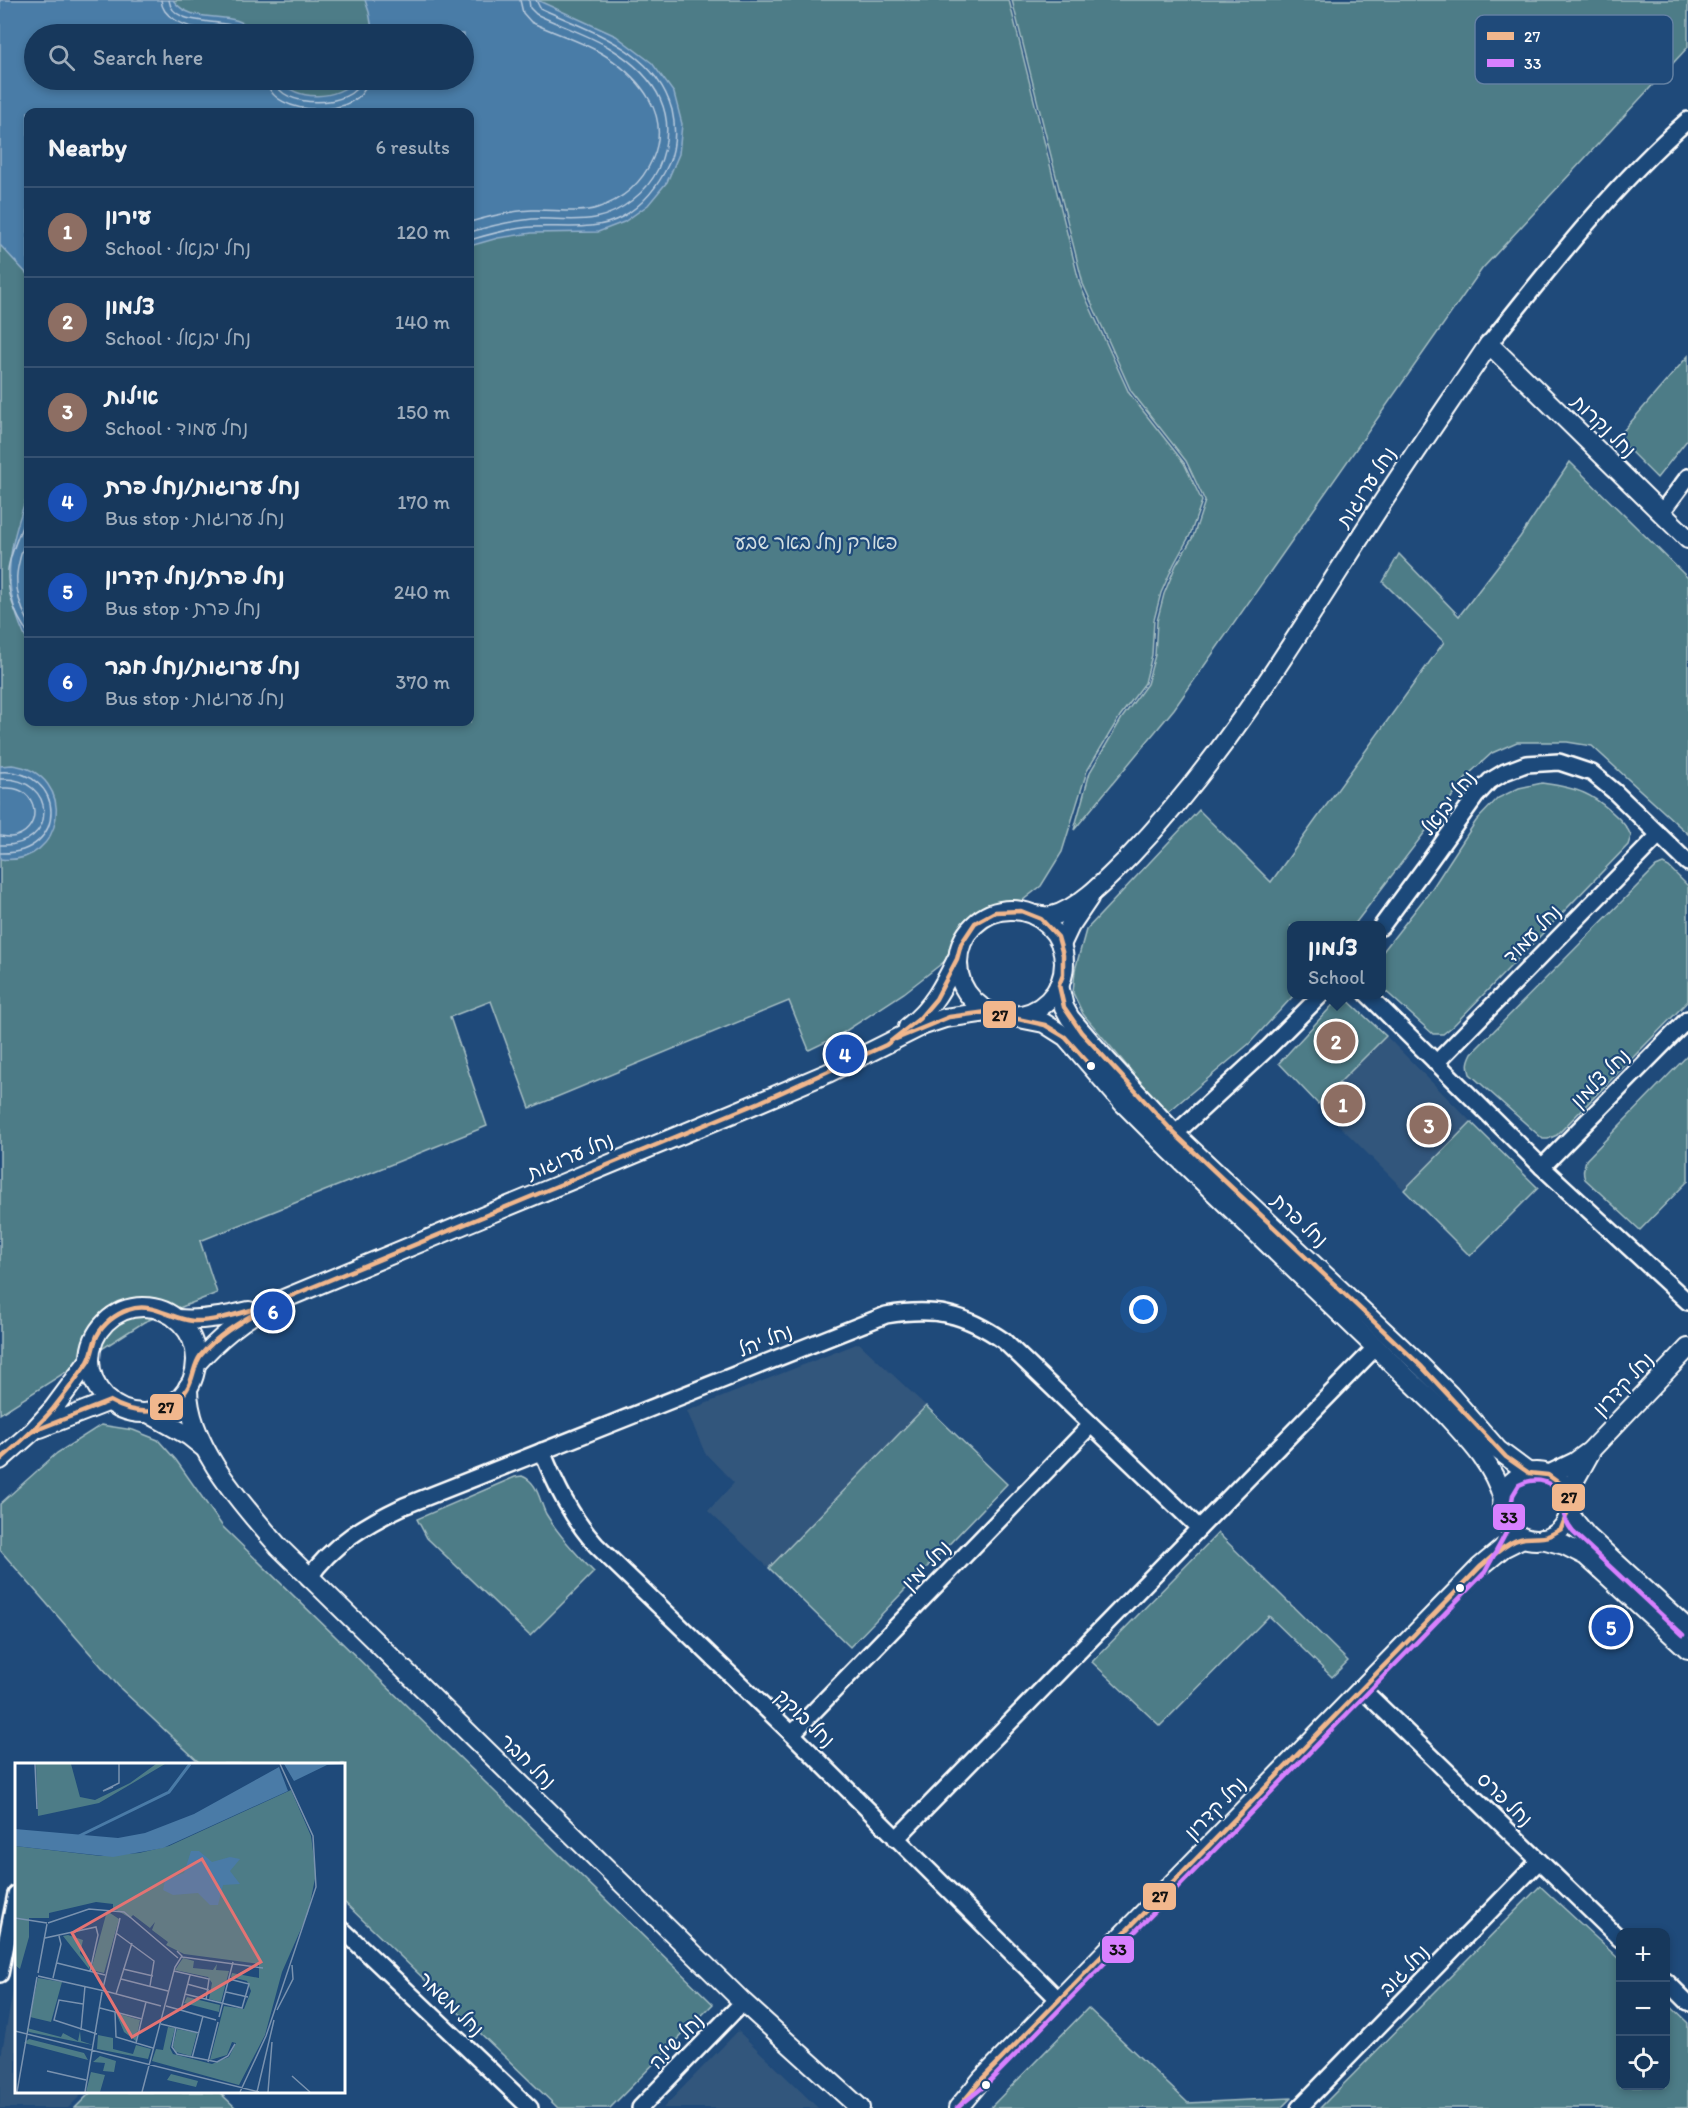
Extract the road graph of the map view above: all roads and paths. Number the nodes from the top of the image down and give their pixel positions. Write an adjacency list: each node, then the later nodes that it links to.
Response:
1 (1688, 120): 2 (street, נחל ערוגות)
2 (1489, 344): 4 (street, נחל נקרות); 8 (street, נחל ערוגות)
3 (1688, 477): 4 (street)
4 (1661, 513): 5 (street, נחל נקרות)
5 (1688, 539)
6 (1659, 835): 7 (street, נחל יבנאל); 10 (street, נחל יבנאל); 20 (street, נחל עמוד)
7 (1688, 863)
8 (1095, 890): 9 (street, נחל ערוגות); 11 (street, נחל ערוגות)
9 (1034, 915): 11 (street); 12 (street)
10 (1385, 921)
11 (1061, 945): 13 (street)
12 (957, 959): 16 (street); 19 (street, נחל ערוגות)
13 (1059, 985): 17 (street); 21 (street, נחל פרת)
14 (1317, 999): 21 (street)
15 (1372, 999): 20 (street)
16 (987, 1012): 17 (street); 19 (street, נחל ערוגות)
17 (1014, 1017): 26 (street, נחל פרת)
18 (1688, 1019): 22 (street, נחל צלמון)
19 (886, 1045): 24 (street, נחל ערוגות)
20 (1436, 1063): 22 (street)
21 (1176, 1134): 39 (street, נחל פרת)
22 (1542, 1167): 23 (street)
23 (1688, 1302)
24 (269, 1305): 25 (street, נחל ערוגות); 29 (street, נחל ערוגות)
25 (177, 1319): 28 (street); 29 (street)
26 (1376, 1347): 42 (street, נחל פרת); 43 (street)
27 (1688, 1347): 37 (street, נחל קדרון)
28 (90, 1359): 31 (street); 34 (street)
29 (196, 1364): 30 (street)
30 (188, 1387): 32 (street); 35 (street, נחל חבר)
31 (110, 1401): 32 (street); 34 (street)
32 (148, 1413): 35 (street, נחל חבר)
33 (1091, 1425): 36 (street, נחל יהל); 43 (street, נחל יהל); 51 (street, נחל ימין)
34 (33, 1431): 38 (street)
35 (205, 1449): 47 (street, נחל חבר)
36 (542, 1451): 47 (street, נחל יהל); 51 (street, נחל בוקק)
37 (1590, 1452): 40 (street, נחל קדרון); 41 (street, נחל קדרון)
38 (0, 1460)
39 (1529, 1473): 40 (street); 42 (street)
40 (1548, 1475): 41 (street)
41 (1569, 1504): 45 (street); 48 (street)
42 (1503, 1506): 44 (street); 46 (street, נחל קדרון)
43 (1200, 1528): 52 (street)
44 (1523, 1538): 45 (street); 46 (street, נחל קדרון)
45 (1542, 1539): 49 (street)
46 (1480, 1567): 50 (street, נחל קדרון)
47 (309, 1578): 60 (street, נחל חבר)
48 (1688, 1629)
49 (1688, 1649)
50 (1362, 1689): 53 (street, נחל פרס); 59 (street, נחל קדרון)
51 (792, 1734): 52 (street, נחל בוקק)
52 (897, 1839): 59 (street, נחל בוקק)
53 (1539, 1861): 56 (street, נחל פרס); 70 (street, נחל גוב)
54 (15, 1899): 57 (street)
55 (345, 1932): 64 (street, נחל משמר)
56 (1616, 1935)
57 (0, 1974)
58 (1666, 1982): 61 (street)
59 (1059, 2000): 62 (street, נחל קדרון)
60 (743, 2002): 63 (street, נחל חבר); 65 (street, נחל שילה)
61 (1688, 2003)
62 (982, 2079): 68 (street, נחל קדרון); 69 (street, נחל קדרון)
63 (837, 2089): 66 (street, נחל חבר); 67 (street, נחל חבר)
64 (530, 2108)
65 (640, 2108)
66 (849, 2108)
67 (860, 2108)
68 (945, 2108)
69 (958, 2108)
70 (1299, 2108)

